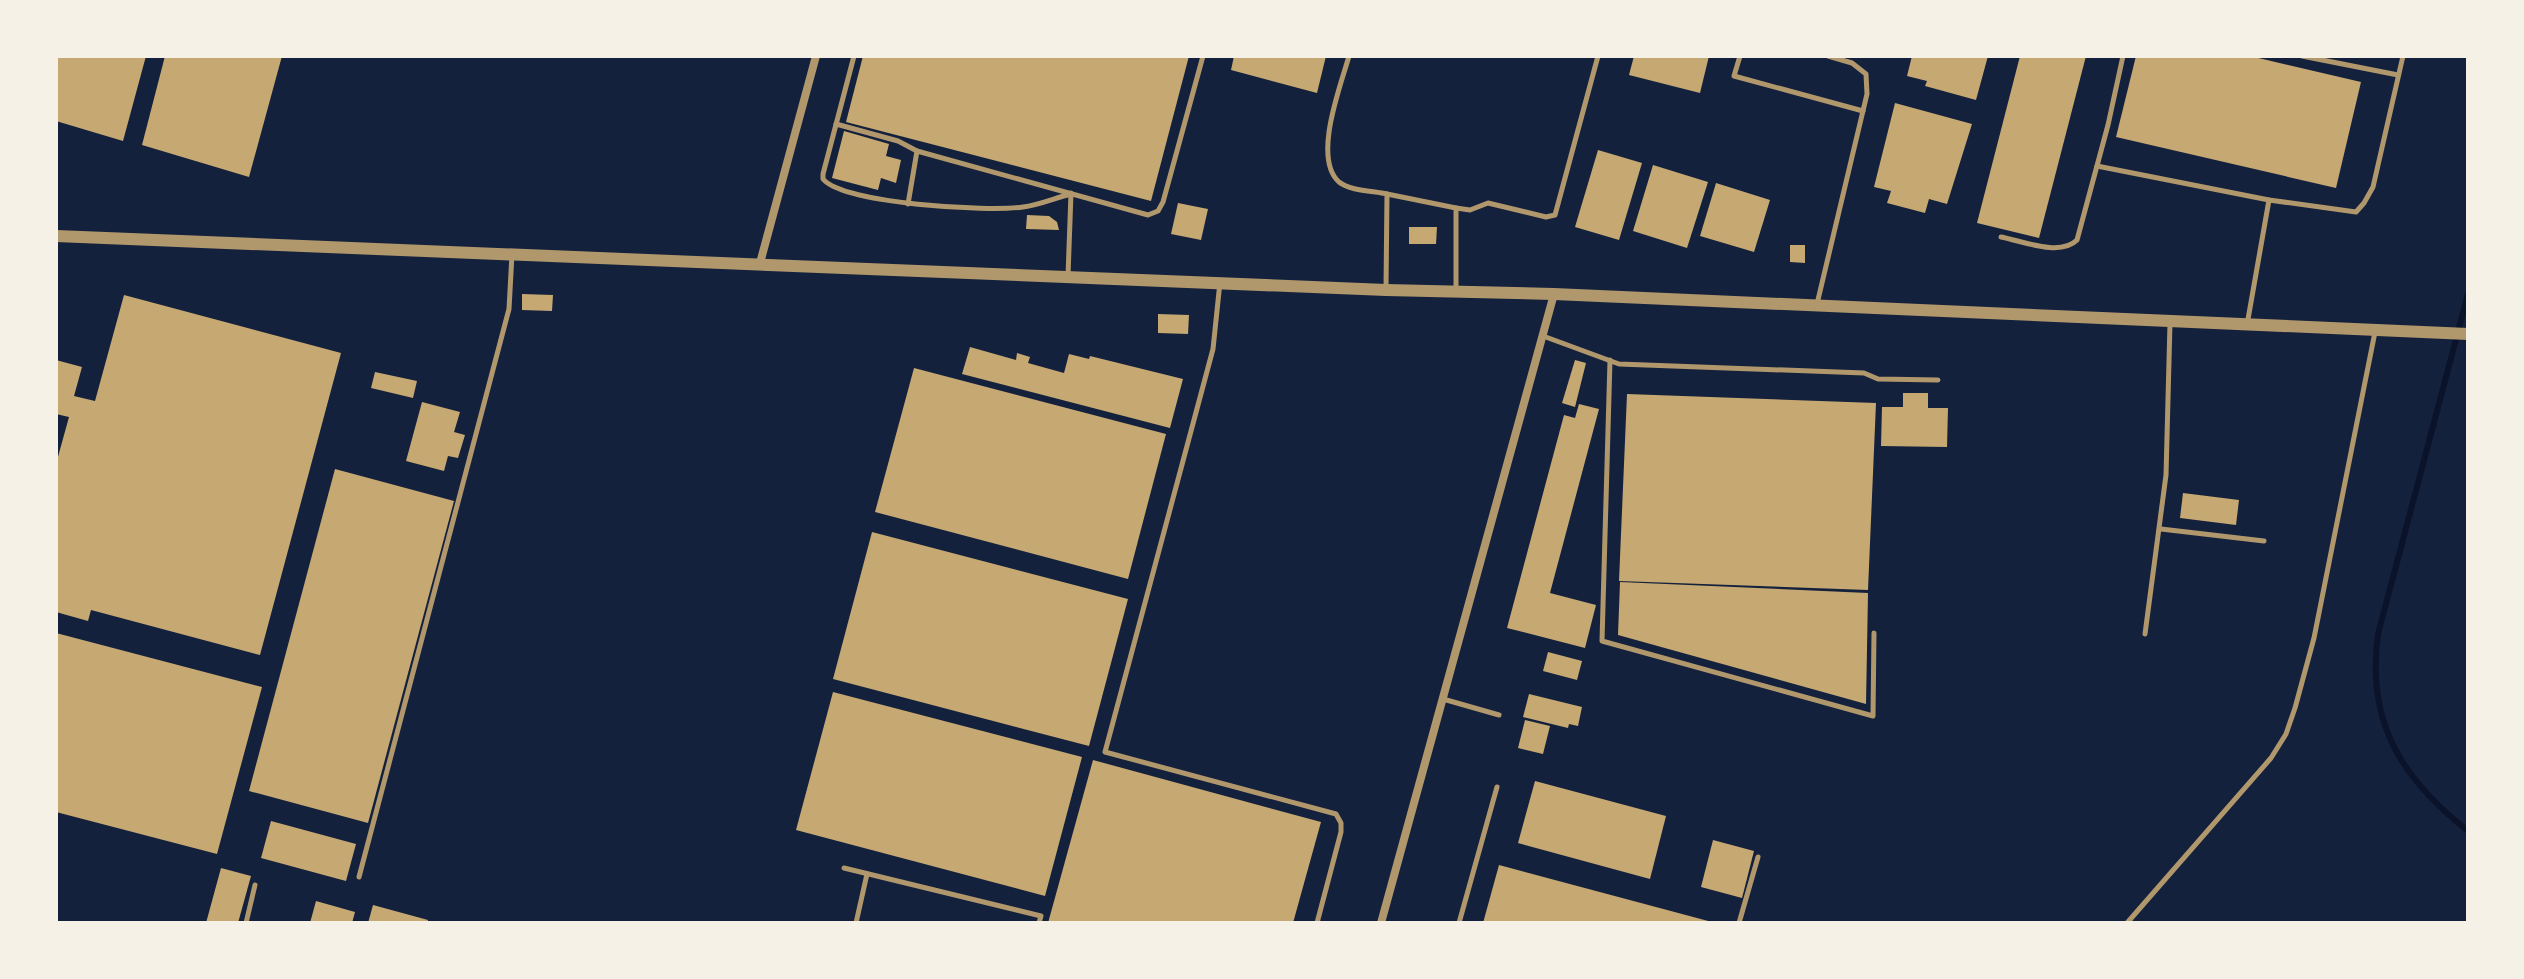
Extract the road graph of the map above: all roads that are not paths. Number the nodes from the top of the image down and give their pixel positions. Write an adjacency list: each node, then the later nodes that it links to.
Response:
1 (816, 56): 24 (street)
2 (854, 56): 13 (lane)
3 (1203, 56): 16 (lane)
4 (1349, 56): 17 (lane)
5 (1598, 56): 20 (lane)
6 (1740, 56): 12 (lane)
7 (1828, 56): 12 (lane)
8 (2123, 56): 15 (lane)
9 (2302, 56): 11 (lane)
10 (2403, 56): 11 (lane)
11 (2398, 75): 18 (lane)
12 (1863, 111): 30 (lane)
13 (836, 124): 14 (lane); 19 (lane)
14 (917, 151): 16 (lane); 19 (lane)
15 (2097, 166): 18 (lane); 22 (lane)
16 (1071, 193): 19 (lane); 25 (lane)
17 (1387, 194): 20 (lane); 27 (lane)
18 (2269, 200): 32 (lane)
19 (908, 204)
20 (1456, 208): 28 (lane)
21 (56, 236): 23 (street)
22 (2001, 237)
23 (512, 253): 24 (street); 48 (lane)
24 (760, 263): 25 (street)
25 (1068, 276): 26 (street)
26 (1220, 282): 27 (street); 53 (lane)
27 (1386, 290): 28 (street)
28 (1456, 291): 29 (street)
29 (1554, 294): 30 (street); 35 (street)
30 (1817, 305): 31 (street)
31 (2170, 323): 32 (street); 38 (lane)
32 (2247, 326): 33 (street)
33 (2375, 331): 34 (street); 57 (lane)
34 (2468, 334)
35 (1543, 336): 36 (lane); 42 (street)
36 (1610, 360): 37 (lane); 40 (lane)
37 (1938, 380)
38 (2161, 529): 39 (lane); 41 (lane)
39 (2264, 541)
40 (1874, 633)
41 (2145, 634)
42 (1443, 699): 43 (lane); 54 (street)
43 (1499, 715)
44 (1497, 787): 55 (lane)
45 (1758, 857): 56 (lane)
46 (844, 868): 47 (lane)
47 (867, 874): 51 (lane); 52 (lane)
48 (359, 877)
49 (255, 885): 50 (lane)
50 (246, 923)
51 (856, 923)
52 (1039, 923)
53 (1317, 923)
54 (1381, 923)
55 (1459, 923)
56 (1739, 923)
57 (2127, 923)

